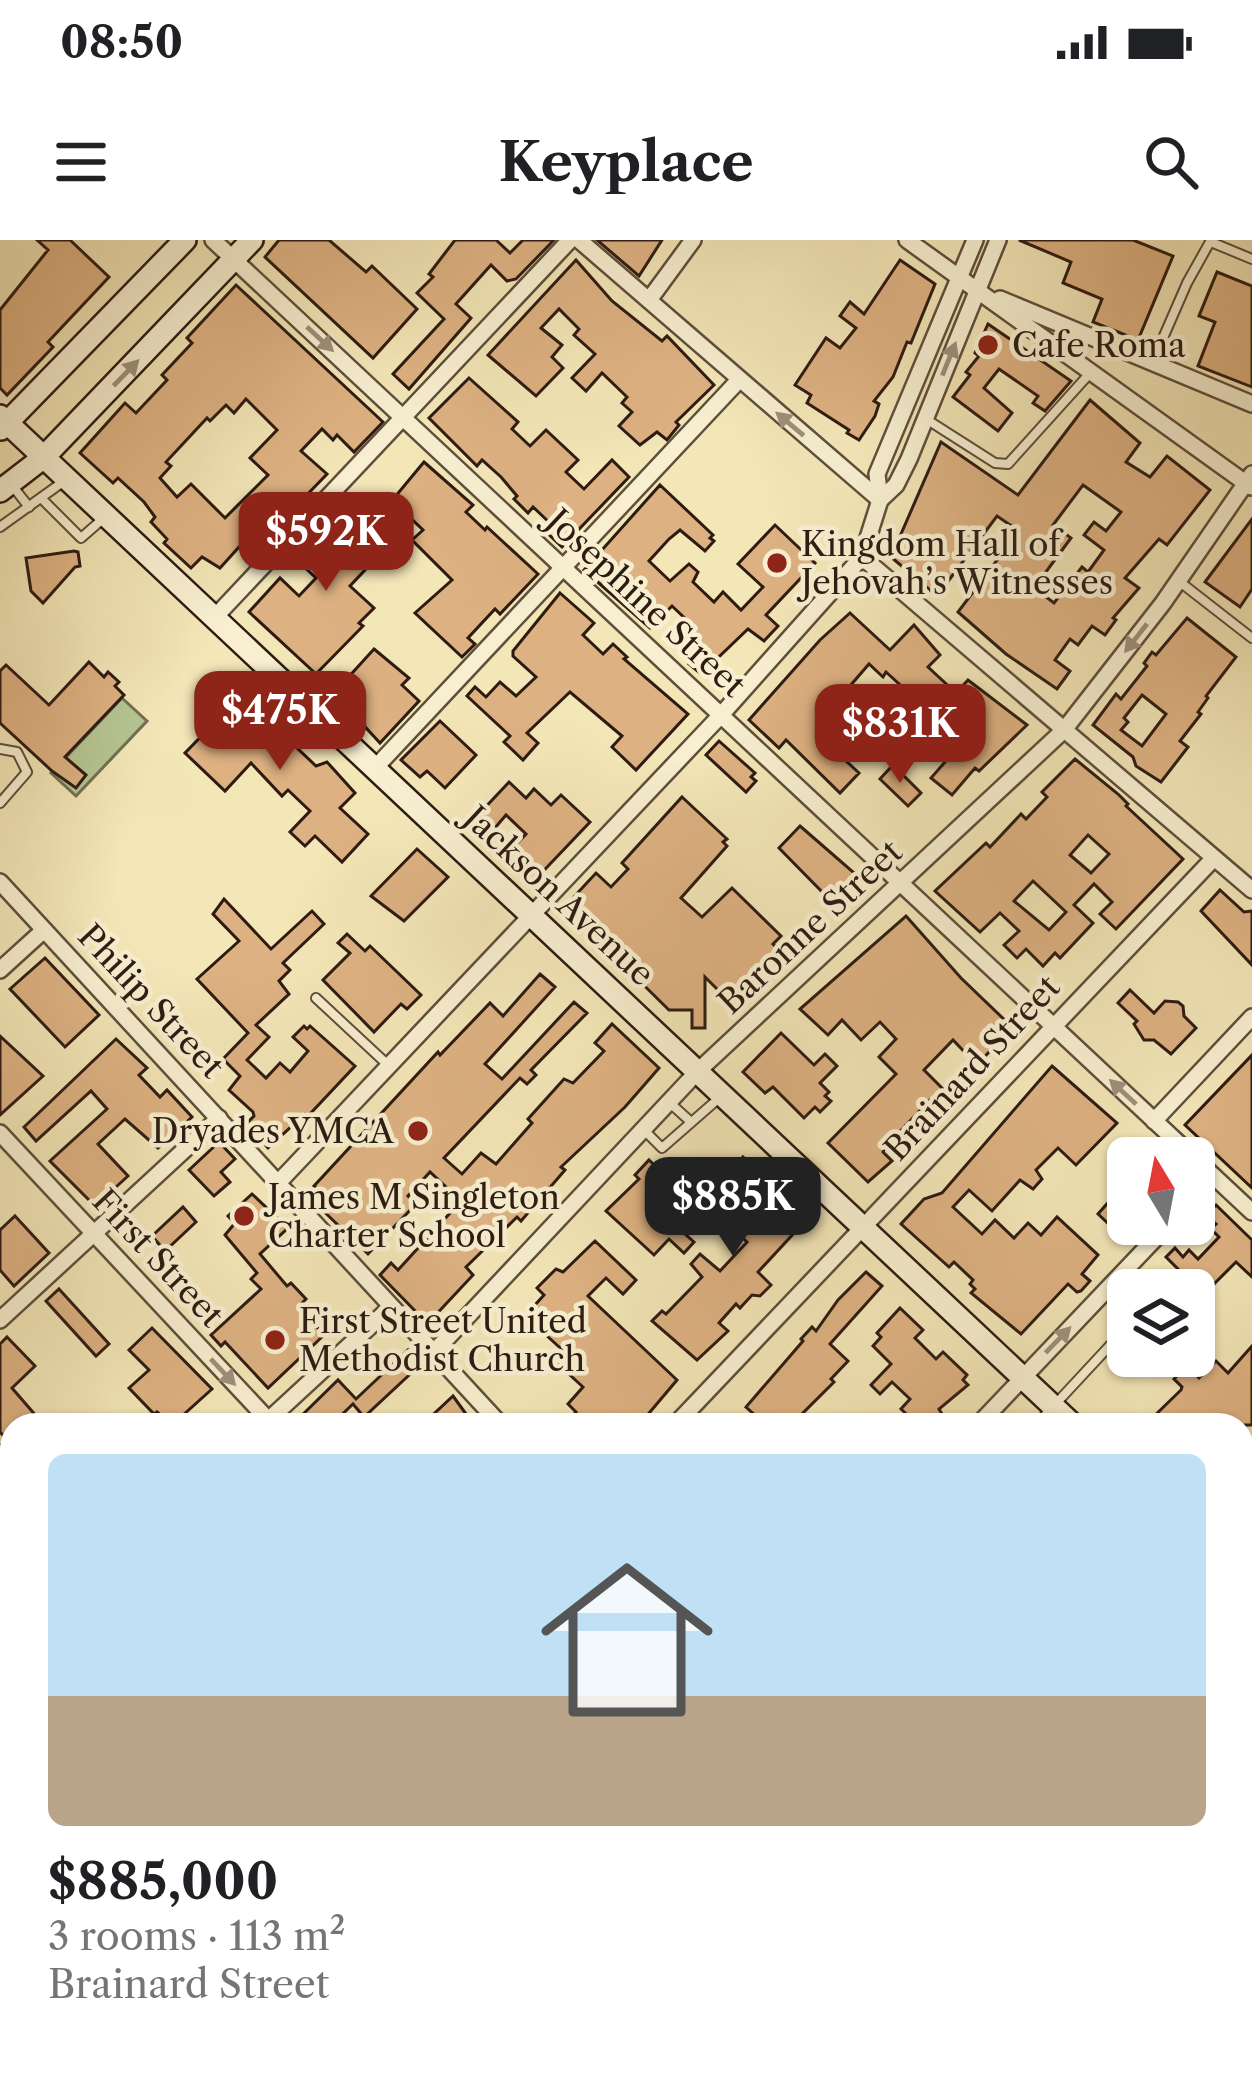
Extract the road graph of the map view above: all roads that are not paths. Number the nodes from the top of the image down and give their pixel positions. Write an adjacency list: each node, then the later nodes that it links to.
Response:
1 (185, 240): 21 (street)
2 (213, 240): 10 (street, Josephine Street)
3 (252, 240): 10 (street)
4 (574, 240): 14 (street); 19 (street)
5 (692, 240): 14 (street)
6 (907, 240): 12 (street)
7 (975, 240): 12 (street)
8 (998, 240): 13 (street)
9 (1211, 241): 11 (lane); 15 (lane)
10 (234, 260): 19 (street, Josephine Street, one-way to 19); 22 (street, one-way to 10)
11 (1252, 260)
12 (959, 278): 13 (street); 27 (street)
13 (977, 290): 15 (street); 16 (street); 20 (street, one-way to 13)
14 (649, 300): 17 (street)
15 (1152, 362): 18 (street)
16 (1091, 372): 20 (lane); 24 (street)
17 (739, 380): 27 (street, one-way to 17); 32 (street)
18 (1252, 404)
19 (404, 416): 32 (street, Josephine Street); 34 (street)
20 (925, 418): 27 (street)
21 (3, 423): 22 (street, Jackson Avenue)
22 (44, 457): 23 (street, Jackson Avenue); 25 (street)
23 (68, 479): 26 (lane); 29 (street, Jackson Avenue)
24 (1250, 482): 33 (street, Baronne Street)
25 (5, 487): 28 (lane)
26 (41, 498): 28 (lane); 29 (lane)
27 (880, 500): 31 (street)
28 (29, 507): 30 (lane)
29 (107, 515): 34 (street, Jackson Avenue)
30 (0, 527)
31 (862, 557): 36 (street); 37 (street)
32 (564, 566): 36 (street, Josephine Street); 39 (street)
33 (1179, 581): 35 (lane); 37 (street, Baronne Street, one-way to 37)
34 (214, 617): 39 (street, Jackson Avenue)
35 (1252, 638)
36 (721, 715): 43 (street, Josephine Street); 45 (street)
37 (1064, 730): 41 (street); 43 (street, Baronne Street)
38 (0, 749): 40 (lane)
39 (375, 768): 45 (street, Jackson Avenue)
40 (0, 803)
41 (1214, 858): 44 (street); 50 (street, Brainard Street)
42 (0, 882): 46 (street, Philip Street)
43 (900, 884): 50 (street, Josephine Street); 52 (street, Baronne Street)
44 (1252, 890)
45 (530, 915): 51 (street); 52 (street, Jackson Avenue)
46 (44, 930): 47 (street); 55 (street, Philip Street)
47 (0, 970)
48 (316, 998): 51 (lane)
49 (1252, 1017): 56 (street)
50 (1053, 1027): 56 (street, Josephine Street, one-way to 50); 64 (street, Brainard Street)
51 (389, 1066): 62 (street)
52 (698, 1071): 53 (street, Jackson Avenue); 54 (street, Baronne Street)
53 (723, 1095): 57 (lane); 64 (street, Jackson Avenue)
54 (669, 1102): 57 (lane); 58 (street, Baronne Street)
55 (219, 1118): 62 (street, Philip Street); 65 (street)
56 (1154, 1121): 60 (street, Josephine Street)
57 (691, 1122): 58 (lane)
58 (643, 1130): 70 (street, Baronne Street)
59 (0, 1132): 65 (street, First Street)
60 (1171, 1137)
61 (1215, 1178): 63 (street, Josephine Street)
62 (278, 1184): 67 (street, Philip Street)
63 (1252, 1212)
64 (864, 1227): 71 (street, Jackson Avenue); 76 (street, Brainard Street)
65 (94, 1233): 68 (street); 73 (street, First Street, one-way to 73)
66 (1149, 1245): 71 (street, one-way to 66)
67 (391, 1307): 70 (street, Philip Street); 74 (street)
68 (0, 1320)
69 (1107, 1348): 72 (lane)
70 (434, 1352): 75 (street, Philip Street)
71 (1022, 1378): 72 (street, Jackson Avenue); 77 (street)
72 (1053, 1406): 78 (lane); 79 (street, Jackson Avenue)
73 (259, 1413)
74 (279, 1413)
75 (490, 1413)
76 (686, 1413)
77 (988, 1413)
78 (1047, 1413)
79 (1060, 1413)

